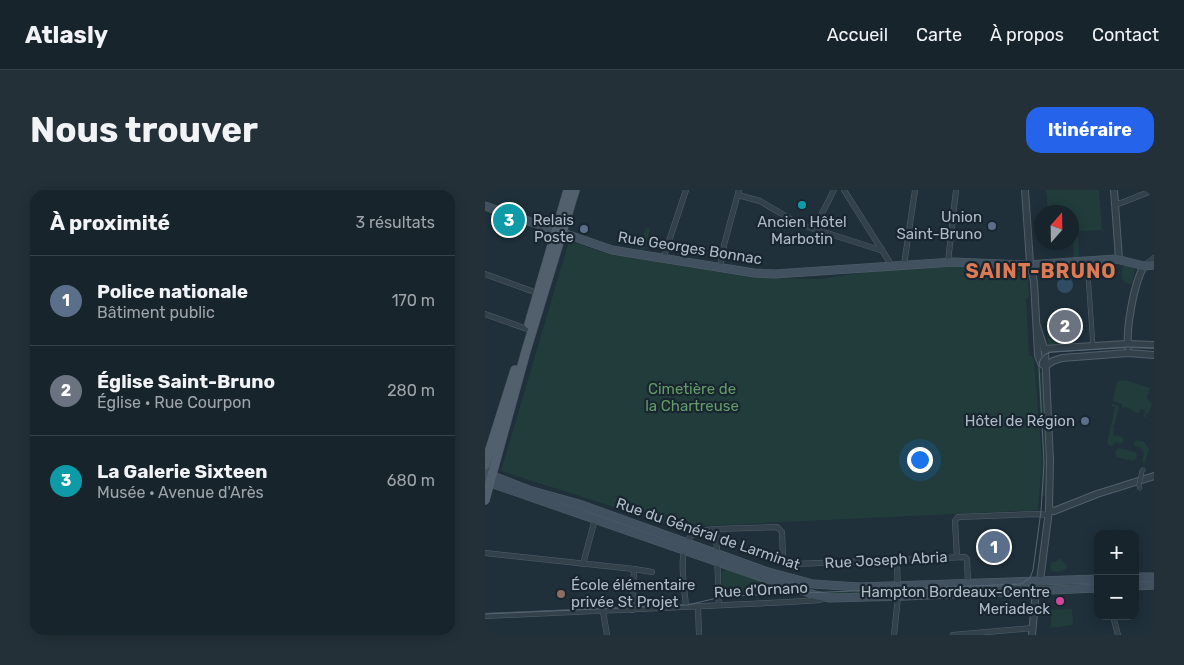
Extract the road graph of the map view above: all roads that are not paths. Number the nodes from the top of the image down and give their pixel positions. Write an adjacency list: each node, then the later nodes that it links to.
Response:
1 (569, 190): 15 (main road)
2 (575, 190): 15 (main road)
3 (686, 190): 18 (street)
4 (834, 190): 14 (street)
5 (844, 190): 16 (street)
6 (915, 190): 22 (street)
7 (956, 190): 20 (street)
8 (1025, 190): 23 (street)
9 (1114, 190): 12 (street)
10 (1154, 190): 12 (street)
11 (739, 192): 14 (street); 27 (street)
12 (1115, 204): 19 (street)
13 (485, 206): 15 (main road, Rue Georges Bonnac)
14 (814, 229): 16 (street)
15 (559, 232): 18 (main road, Rue Georges Bonnac); 29 (main road); 41 (main road)
16 (882, 249): 25 (street)
17 (1154, 258): 26 (street)
18 (663, 259): 27 (main road, Rue Georges Bonnac)
19 (1119, 260): 21 (main road, Rue Georges Bonnac); 26 (main road, Rue Georges Bonnac)
20 (948, 262): 22 (main road, Rue Georges Bonnac); 23 (main road, Rue Georges Bonnac)
21 (1087, 262): 23 (main road, Rue Georges Bonnac); 35 (street)
22 (904, 265): 25 (main road, Rue Georges Bonnac)
23 (1031, 265): 31 (street)
24 (1154, 265): 26 (main road, Rue Georges Bonnac)
25 (891, 266): 27 (main road, Rue Georges Bonnac)
26 (1144, 266): 33 (street)
27 (720, 268)
28 (485, 274): 29 (street)
29 (537, 293): 32 (main road)
30 (485, 314): 32 (street)
31 (1037, 326): 36 (street); 38 (street)
32 (527, 329): 41 (main road)
33 (1127, 344): 34 (street); 35 (street); 37 (street)
34 (1154, 345)
35 (1093, 346): 36 (street)
36 (1045, 349): 38 (street); 40 (street)
37 (1128, 353): 39 (street); 40 (street)
38 (1038, 354): 40 (street)
39 (1154, 355)
40 (1045, 366): 48 (street)
41 (505, 415): 42 (main road); 45 (main road)
42 (485, 465)
43 (1144, 469): 46 (street, bridge)
44 (1154, 476): 48 (street)
45 (487, 479): 47 (main road); 49 (main road, Rue du Général de Larminat); 51 (main road, Rue du Général de Larminat)
46 (1140, 489)
47 (485, 500)
48 (1049, 510): 53 (street); 62 (street)
49 (595, 519): 51 (main road, Rue du Général de Larminat); 56 (street)
50 (715, 529): 51 (street); 54 (street); 55 (street, Rue Joseph Abria)
51 (685, 546): 54 (main road, Rue du Général de Larminat); 73 (street)
52 (485, 553): 56 (street)
53 (957, 557): 55 (street, Rue Joseph Abria); 63 (street, Rue Joseph Abria)
54 (717, 558): 64 (main road, Rue du Général de Larminat); 69 (main road, Rue du Général de Larminat); 71 (street)
55 (897, 560): 64 (street)
56 (583, 564): 57 (street)
57 (634, 569): 58 (street); 74 (street)
58 (652, 572)
59 (1154, 577): 60 (main road)
60 (1139, 578)
61 (1094, 579): 62 (main road, Rue du Général de Larminat)
62 (1040, 581): 63 (main road, Rue du Général de Larminat)
63 (968, 584): 64 (main road, Rue du Général de Larminat)
64 (898, 585): 70 (street)
65 (1154, 585): 66 (main road)
66 (1139, 586)
67 (1094, 588): 68 (main road, Rue d'Ornano)
68 (1036, 591): 70 (main road, Rue d'Ornano); 78 (street)
69 (825, 597): 70 (main road, Rue d'Ornano); 71 (street, Rue d'Ornano)
70 (898, 597): 81 (street)
71 (719, 605): 72 (street, Rue d'Ornano)
72 (698, 607): 73 (street, Rue d'Ornano); 80 (street)
73 (686, 608): 74 (street, Rue d'Ornano)
74 (632, 610): 75 (street, Rue d'Ornano)
75 (603, 611): 76 (street, Rue d'Ornano); 79 (street)
76 (485, 616)
77 (1114, 620): 84 (street)
78 (1033, 628): 82 (street); 83 (street)
79 (607, 635)
80 (699, 635)
81 (894, 635)
82 (953, 635)
83 (1032, 635)
84 (1118, 635)

